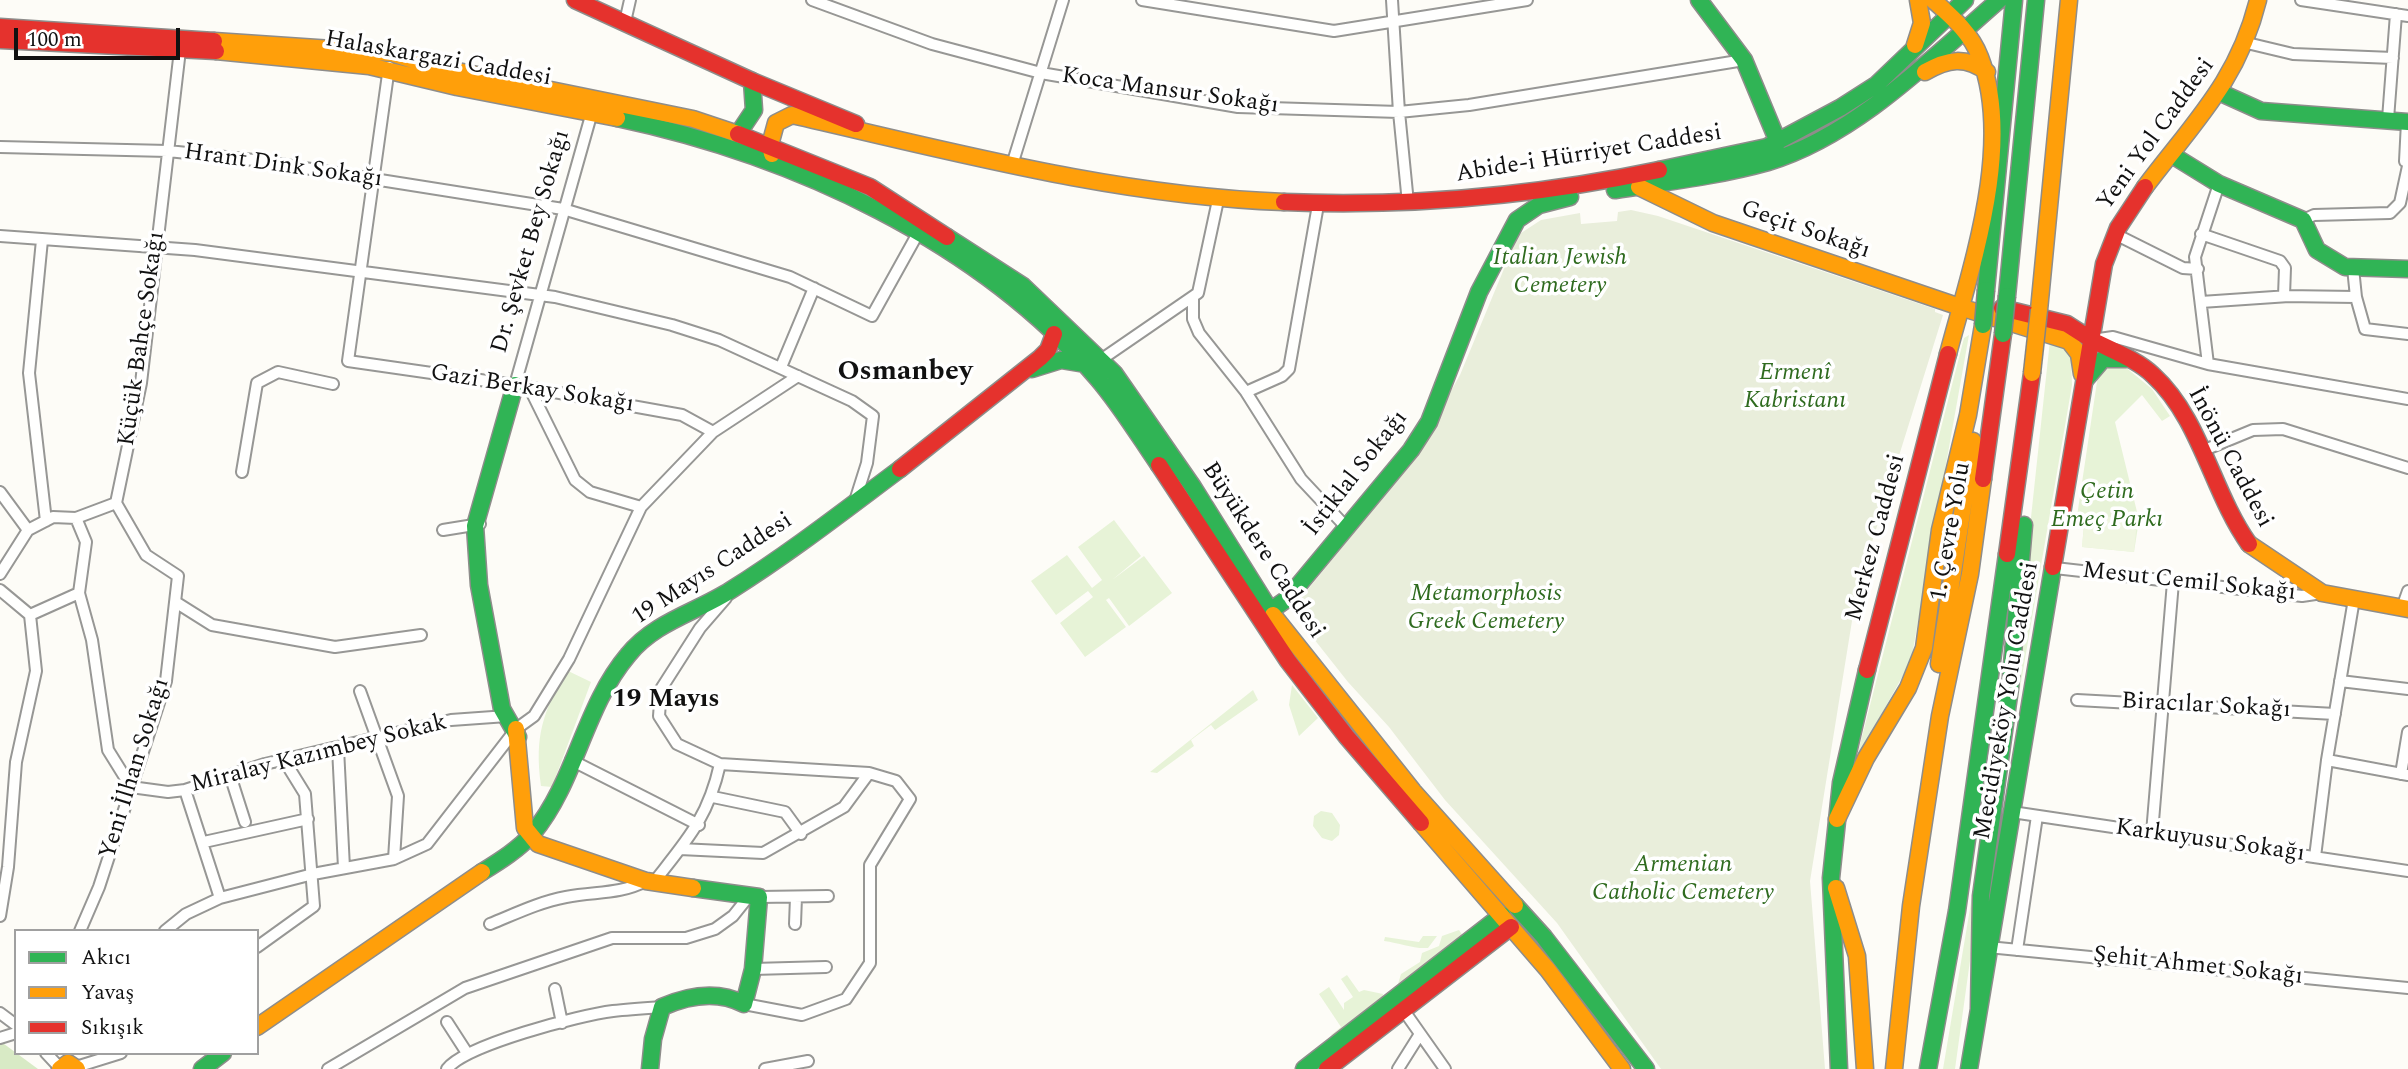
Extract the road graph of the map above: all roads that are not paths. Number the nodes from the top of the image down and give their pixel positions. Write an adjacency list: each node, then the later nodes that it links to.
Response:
1 (575, 0): 20 (main road, Abide-i Hürriyet Caddesi)
2 (630, 0): 20 (street)
3 (812, 0): 32 (street, Koca Mansur Sokağı)
4 (1063, 0): 32 (street)
5 (1142, 0): 21 (street)
6 (1392, 0): 21 (street)
7 (1527, 0): 21 (street)
8 (1699, 0): 29 (main road)
9 (1918, 0): 27 (main road)
10 (1933, 0): 16 (main road)
11 (2000, 0): 23 (main road, Abide-i Hürriyet Caddesi)
12 (2036, 0): 140 (main road, 1. Çevre Yolu, bridge)
13 (2069, 0): 93 (main road, bridge)
14 (2258, 0): 25 (main road, Yeni Yol Caddesi)
15 (2301, 0): 18 (street)
16 (1960, 4): 23 (main road); 23 (main road); 27 (main road, Abide-i Hürriyet Caddesi)
17 (2014, 7): 84 (main road, bridge)
18 (2396, 14): 19 (street); 28 (street)
19 (2408, 16)
20 (625, 22): 33 (main road, Abide-i Hürriyet Caddesi)
21 (1393, 22): 37 (street)
22 (0, 27): 30 (main road, Halaskargazi Caddesi)
23 (1965, 27): 31 (main road, Merkez Caddesi); 34 (main road, Abide-i Hürriyet Caddesi)
24 (0, 40): 26 (main road, Halaskargazi Caddesi)
25 (2247, 43): 28 (street); 35 (main road, Yeni Yol Caddesi)
26 (180, 50): 30 (main road, Halaskargazi Caddesi); 46 (street, Küçük Bahçe Sokağı)
27 (1912, 51): 45 (main road, Abide-i Hürriyet Caddesi)
28 (2393, 58): 38 (street)
29 (1744, 60): 37 (street, Koca Mansur Sokağı); 45 (main road)
30 (390, 61): 36 (main road, Halaskargazi Caddesi); 41 (main road, Halaskargazi Caddesi); 52 (street)
31 (1987, 72): 34 (main road); 70 (main road, Merkez Caddesi)
32 (1041, 73): 37 (street, Koca Mansur Sokağı); 50 (street)
33 (752, 81): 40 (main road, Abide-i Hürriyet Caddesi); 41 (main road)
34 (1900, 86): 45 (main road, Abide-i Hürriyet Caddesi)
35 (2219, 92): 38 (main road); 47 (main road, Yeni Yol Caddesi)
36 (592, 112): 42 (main road, Halaskargazi Caddesi); 60 (street, Dr. Şevket Bey Sokağı)
37 (1399, 113): 58 (street)
38 (2388, 119): 39 (main road)
39 (2408, 122): 49 (street)
40 (874, 132): 43 (main road); 50 (main road, Abide-i Hürriyet Caddesi)
41 (738, 134): 42 (main road); 43 (main road, Halaskargazi Caddesi)
42 (690, 136): 48 (main road, Halaskargazi Caddesi)
43 (770, 145): 48 (main road); 88 (main road, Büyükdere Caddesi)
44 (0, 147): 46 (street, Hrant Dink Sokağı)
45 (1781, 148): 51 (main road, Abide-i Hürriyet Caddesi); 53 (main road, Abide-i Hürriyet Caddesi)
46 (168, 151): 52 (street, Hrant Dink Sokağı); 69 (street, Küçük Bahçe Sokağı)
47 (2172, 155): 54 (main road); 64 (main road, Yeni Yol Caddesi)
48 (778, 163): 66 (main road, Büyükdere Caddesi)
49 (2408, 164): 62 (street)
50 (1012, 165): 57 (main road, Abide-i Hürriyet Caddesi)
51 (1619, 178): 55 (main road, Geçit Sokağı); 56 (main road, Abide-i Hürriyet Caddesi)
52 (372, 180): 60 (street, Hrant Dink Sokağı); 74 (street)
53 (1681, 180): 55 (main road, Abide-i Hürriyet Caddesi); 61 (main road)
54 (2219, 184): 62 (main road); 65 (street)
55 (1639, 187): 61 (main road, Geçit Sokağı); 63 (main road, Abide-i Hürriyet Caddesi)
56 (1502, 197): 58 (main road, Abide-i Hürriyet Caddesi); 63 (main road)
57 (1218, 200): 59 (main road, Abide-i Hürriyet Caddesi); 79 (street)
58 (1408, 203): 59 (main road, Abide-i Hürriyet Caddesi)
59 (1318, 205): 99 (street)
60 (564, 209): 75 (street, Hrant Dink Sokağı); 76 (street, Dr. Şevket Bey Sokağı)
61 (1679, 209): 82 (main road, Geçit Sokağı)
62 (2303, 220): 71 (main road)
63 (1508, 234): 112 (main road, İstiklal Sokağı)
64 (2115, 234): 72 (street); 80 (main road, Yeni Yol Caddesi)
65 (2201, 234): 72 (street); 77 (street)
66 (918, 235): 75 (street, Hrant Dink Sokağı); 85 (main road, Büyükdere Caddesi)
67 (0, 236): 68 (street)
68 (42, 240): 69 (street); 110 (street)
69 (157, 247): 74 (street); 107 (street, Küçük Bahçe Sokağı)
70 (1970, 267): 82 (main road, Merkez Caddesi); 83 (main road, İnönü Caddesi)
71 (2353, 268): 73 (main road); 78 (street)
72 (2198, 269): 81 (street)
73 (2408, 270)
74 (359, 271): 76 (street); 98 (street, Gazi Berkay Sokağı)
75 (814, 288): 92 (street)
76 (540, 296): 92 (street); 98 (street, Dr. Şevket Bey Sokağı)
77 (2284, 296): 78 (street); 81 (street)
78 (2356, 297): 86 (street)
79 (1193, 299): 88 (street); 99 (street)
80 (2097, 299): 83 (main road); 87 (main road, Yeni Yol Caddesi)
81 (2201, 302): 90 (street)
82 (1960, 307): 97 (main road, Geçit Sokağı); 154 (main road, Merkez Caddesi)
83 (2067, 324): 87 (main road, İnönü Caddesi)
84 (1983, 325): 140 (main road); 154 (main road)
85 (1054, 334): 91 (main road, Büyükdere Caddesi); 94 (main road, 19 Mayıs Caddesi)
86 (2408, 334)
87 (2092, 340): 89 (main road, İnönü Caddesi); 90 (street); 97 (main road, Mecidiyeköy Yolu Caddesi)
88 (1102, 359): 127 (main road, Büyükdere Caddesi)
89 (2132, 360): 97 (main road); 102 (main road, İnönü Caddesi)
90 (2208, 364): 100 (street)
91 (1085, 365): 94 (main road, 19 Mayıs Caddesi); 123 (main road, Büyükdere Caddesi)
92 (781, 367): 95 (street)
93 (2032, 373): 194 (main road); 221 (main road)
94 (1020, 374): 106 (main road, 19 Mayıs Caddesi)
95 (798, 376): 101 (street); 106 (street)
96 (333, 384): 104 (street)
97 (2082, 385): 115 (main road, Mecidiyeköy Yolu Caddesi)
98 (522, 386): 101 (street, Gazi Berkay Sokağı); 108 (street); 111 (main road, Dr. Şevket Bey Sokağı)
99 (1246, 392): 112 (street)
100 (2408, 399)
101 (713, 432): 108 (street)
102 (2202, 451): 103 (street); 122 (main road, İnönü Caddesi)
103 (2408, 468)
104 (242, 472)
105 (2, 499): 113 (street)
106 (855, 501): 119 (main road, 19 Mayıs Caddesi)
107 (116, 503): 109 (street); 125 (street)
108 (642, 507): 136 (street)
109 (76, 518): 110 (street); 121 (street)
110 (46, 521): 113 (street)
111 (477, 525): 114 (street); 136 (main road, Dr. Şevket Bey Sokağı)
112 (1346, 527): 127 (main road, İstiklal Sokağı)
113 (28, 530): 116 (street)
114 (443, 530)
115 (2055, 568): 117 (street, Mesut Cemil Sokağı); 151 (main road, Mecidiyeköy Yolu Caddesi)
116 (0, 574)
117 (2173, 582): 122 (street, Mesut Cemil Sokağı); 134 (street)
118 (0, 590): 128 (street)
119 (732, 590): 142 (main road, 19 Mayıs Caddesi); 144 (street)
120 (2408, 591): 126 (street)
121 (79, 593): 128 (street); 148 (street)
122 (2322, 593): 124 (main road, İnönü Caddesi)
123 (1240, 594): 127 (main road); 179 (main road, Büyükdere Caddesi)
124 (2354, 599): 126 (main road, İnönü Caddesi); 130 (street)
125 (177, 603): 129 (street); 148 (street, Yeni İlhan Sokağı)
126 (2405, 608)
127 (1269, 611): 176 (main road, Büyükdere Caddesi)
128 (30, 615): 157 (street)
129 (421, 635)
130 (2340, 681): 131 (street); 135 (street)
131 (2408, 689)
132 (360, 691): 138 (street)
133 (2077, 700): 134 (street, Biracılar Sokağı)
134 (2163, 704): 135 (street, Biracılar Sokağı); 158 (street)
135 (2335, 714): 143 (street)
136 (512, 722): 138 (street, Miralay Kazımbey Sokak); 159 (main road, Dr. Şevket Bey Sokağı); 165 (street)
137 (2408, 732): 146 (street)
138 (378, 740): 139 (street, Miralay Kazımbey Sokak); 165 (street)
139 (338, 748): 141 (street, Miralay Kazımbey Sokak); 167 (street)
140 (1934, 751): 220 (main road, 1. Çevre Yolu)
141 (284, 760): 147 (street, Miralay Kazımbey Sokak); 153 (street)
142 (571, 760): 156 (street); 159 (main road, 19 Mayıs Caddesi)
143 (2327, 760): 146 (street); 164 (street)
144 (720, 764): 145 (street); 150 (street)
145 (869, 773): 160 (street); 191 (street)
146 (2404, 774)
147 (230, 775): 149 (street, Miralay Kazımbey Sokak); 155 (street)
148 (131, 787): 149 (street, Miralay Kazımbey Sokak); 182 (street, Yeni İlhan Sokağı)
149 (185, 790): 161 (street)
150 (713, 797): 156 (street); 160 (street)
151 (2012, 812): 152 (street, Karkuyusu Sokağı); 185 (main road, Mecidiyeköy Yolu Caddesi)
152 (2037, 816): 158 (street, Karkuyusu Sokağı); 186 (street)
153 (308, 819): 161 (street); 169 (street)
154 (1837, 819): 170 (main road, Merkez Caddesi)
155 (245, 822)
156 (699, 825): 162 (street)
157 (5, 830): 166 (street)
158 (2152, 833): 164 (street, Karkuyusu Sokağı)
159 (532, 834): 171 (main road); 197 (main road, 19 Mayıs Caddesi)
160 (801, 834): 162 (street)
161 (204, 842): 175 (street)
162 (680, 849): 171 (street)
163 (0, 852): 166 (street)
164 (2315, 857): 168 (street, Karkuyusu Sokağı)
165 (394, 859): 167 (street)
166 (8, 867): 177 (street)
167 (344, 868): 169 (street)
168 (2408, 871)
169 (313, 874): 175 (street); 184 (street)
170 (1831, 878): 218 (main road, Merkez Caddesi); 219 (main road)
171 (650, 882): 173 (main road); 181 (street)
172 (828, 896): 174 (street)
173 (754, 897): 174 (street); 188 (main road); 208 (street)
174 (796, 897): 180 (street)
175 (220, 898): 183 (street)
176 (1515, 903): 178 (main road, Büyükdere Caddesi); 179 (main road)
177 (0, 916)
178 (1527, 916): 179 (main road); 217 (main road, Büyükdere Caddesi)
179 (1507, 921): 193 (main road); 212 (main road); 216 (main road, Büyükdere Caddesi)
180 (795, 924)
181 (489, 925)
182 (81, 929)
183 (167, 929)
184 (259, 946)
185 (1988, 947): 186 (street, Şehit Ahmet Sokağı); 194 (main road, Mecidiyeköy Yolu Caddesi)
186 (2017, 950): 189 (street, Şehit Ahmet Sokağı)
187 (827, 967): 188 (street)
188 (754, 969): 191 (main road)
189 (2408, 988)
190 (555, 989): 196 (street)
191 (744, 1004): 192 (main road)
192 (662, 1007): 196 (street); 210 (main road)
193 (1402, 1008): 198 (street); 213 (main road)
194 (1979, 1008): 222 (main road, Mecidiyeköy Yolu Caddesi)
195 (447, 1022): 199 (street)
196 (562, 1023): 199 (street)
197 (259, 1026)
198 (1420, 1034): 214 (street); 215 (street)
199 (467, 1053): 209 (street)
200 (49, 1055): 205 (street)
201 (114, 1055): 205 (street)
202 (222, 1055): 206 (main road)
203 (223, 1055): 207 (street)
204 (808, 1061): 211 (street)
205 (68, 1068)
206 (202, 1069)
207 (212, 1069)
208 (328, 1069)
209 (447, 1069)
210 (650, 1069)
211 (765, 1069)
212 (1304, 1069)
213 (1327, 1069)
214 (1398, 1069)
215 (1445, 1069)
216 (1622, 1069)
217 (1646, 1069)
218 (1839, 1069)
219 (1865, 1069)
220 (1894, 1069)
221 (1928, 1069)
222 (1969, 1069)

